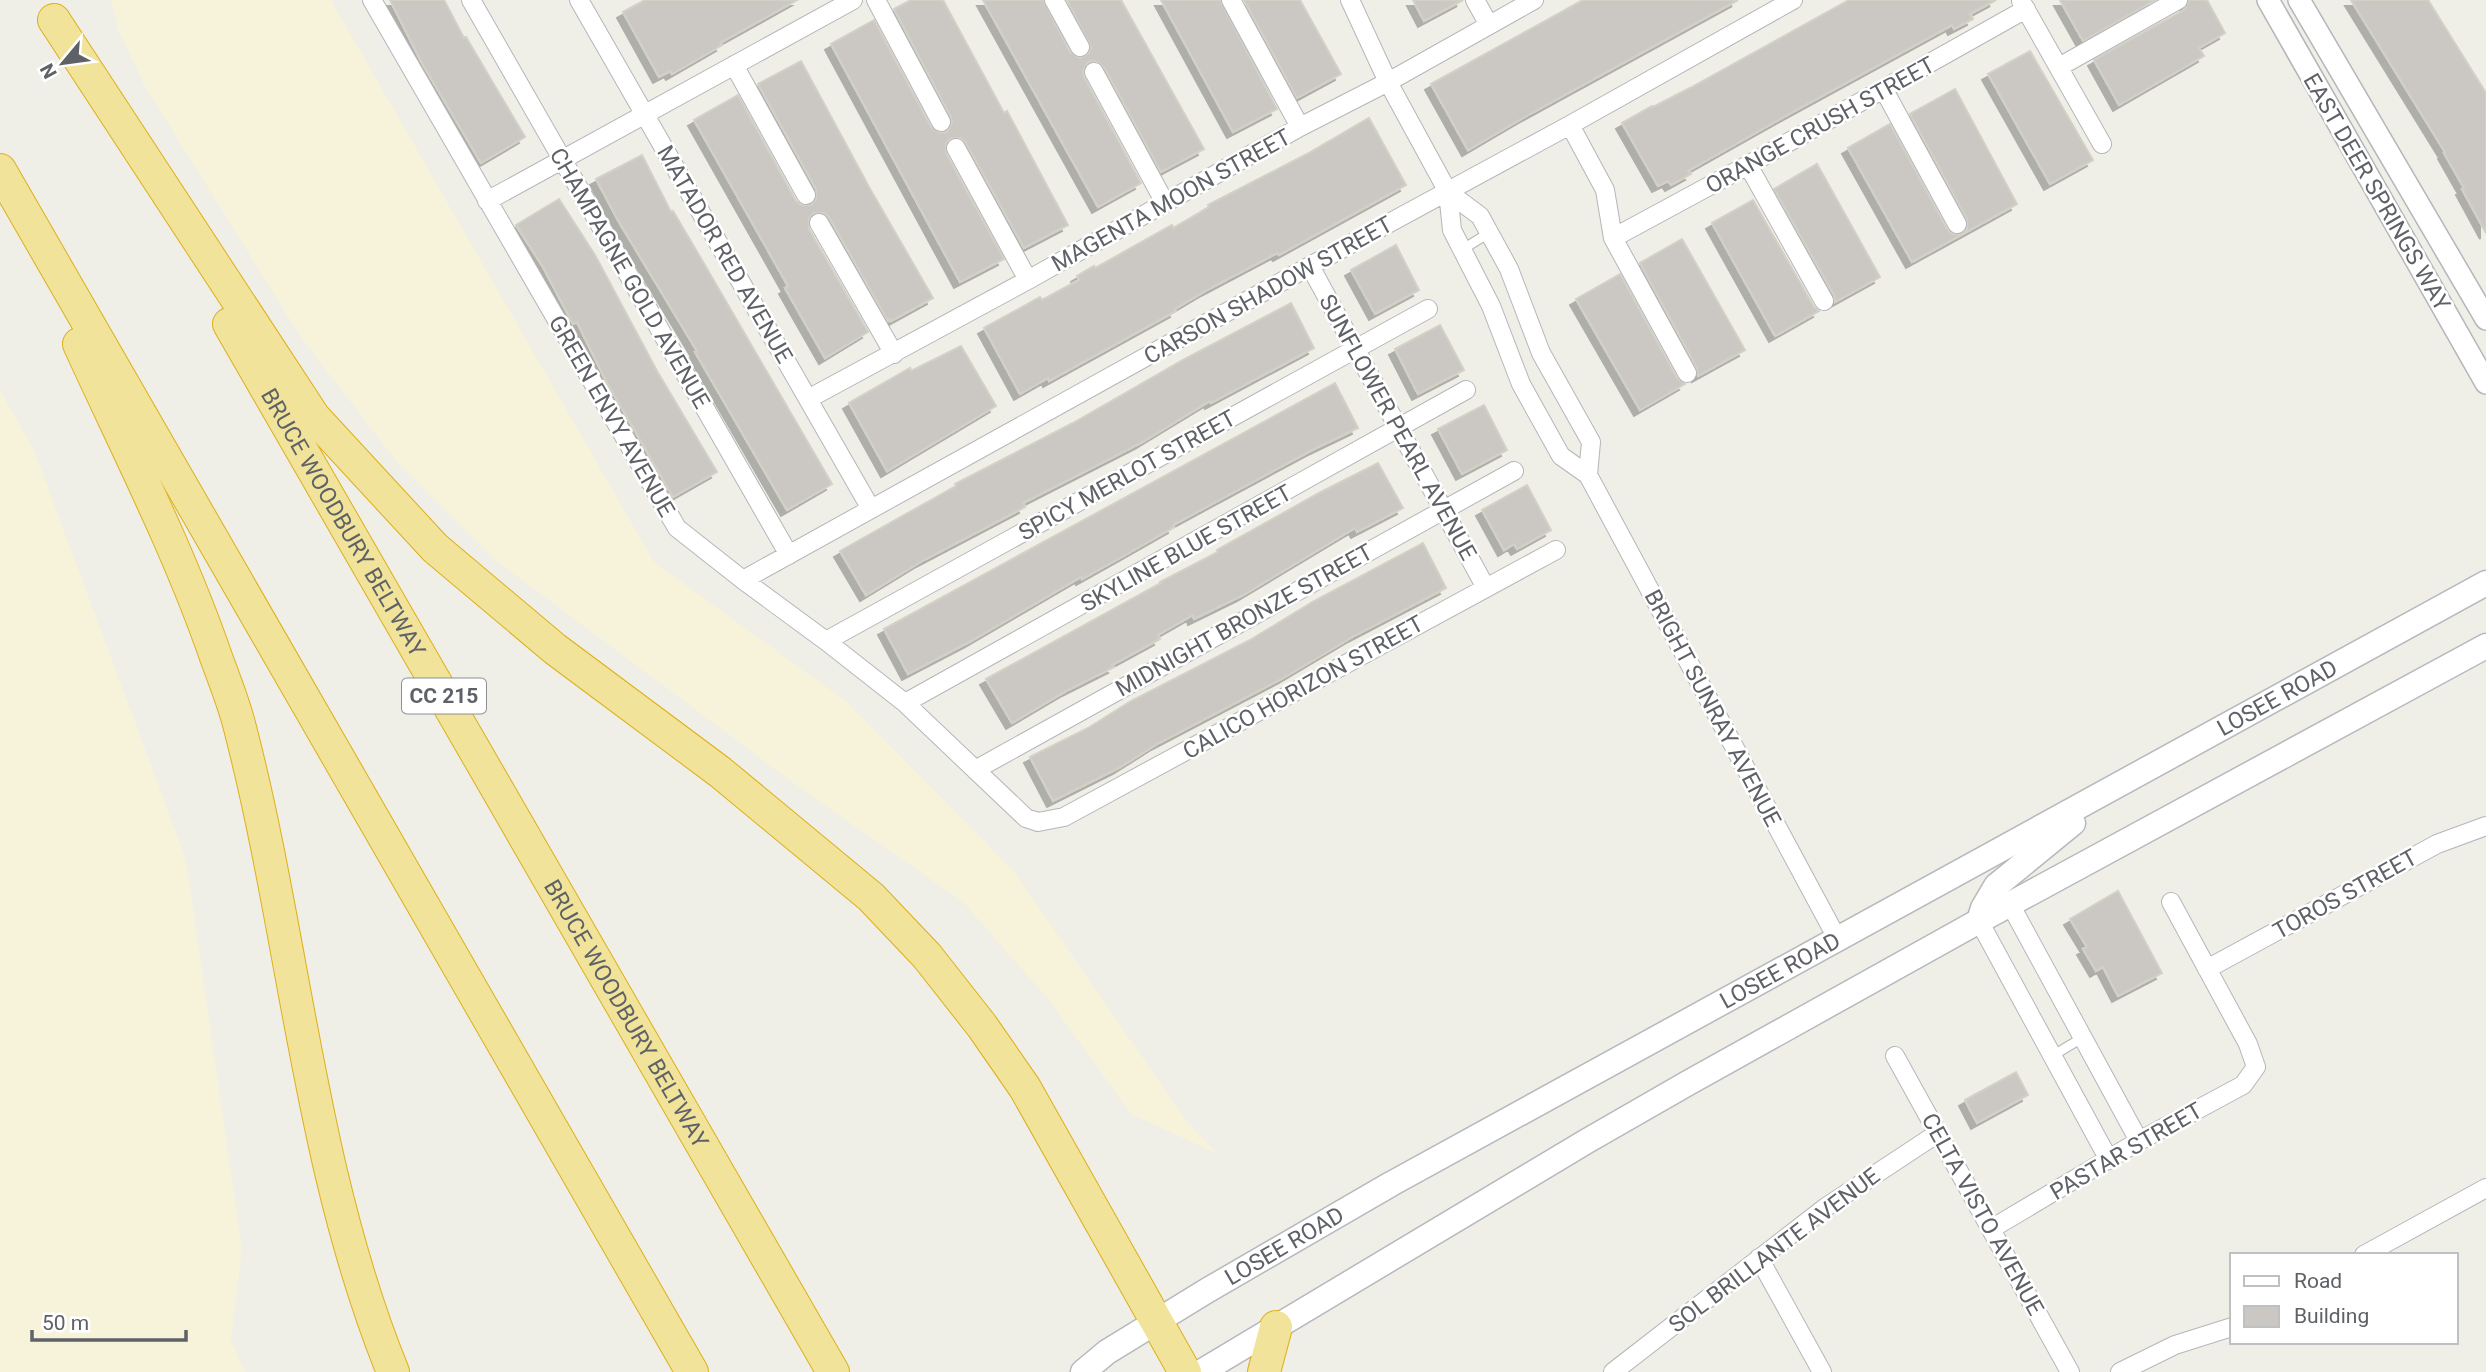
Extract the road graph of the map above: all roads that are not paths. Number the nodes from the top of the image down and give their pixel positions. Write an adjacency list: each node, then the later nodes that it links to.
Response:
1 (372, 0): 35 (street, GREEN ENVY AVENUE)
2 (471, 0): 30 (street, CHAMPAGNE GOLD AVENUE)
3 (853, 0): 19 (street)
4 (876, 0): 25 (street)
5 (1054, 0): 18 (street)
6 (1231, 0): 27 (street)
7 (1349, 0): 22 (street)
8 (1475, 0): 17 (street)
9 (1534, 0): 17 (street, MAGENTA MOON STREET)
10 (1793, 0): 26 (street, CARSON SHADOW STREET)
11 (2178, 0): 20 (street)
12 (2268, 0): 50 (street, EAST DEER SPRINGS WAY)
13 (2299, 0): 46 (street, EAST DEER SPRINGS WAY)
14 (586, 2): 24 (street, MATADOR RED AVENUE)
15 (2023, 5): 20 (street); 23 (street, ORANGE CRUSH STREET)
16 (48, 10): 85 (highway); 90 (highway, BRUCE WOODBURY BELTWAY / CC 215)
17 (1489, 25): 22 (street, MAGENTA MOON STREET)
18 (1080, 47)
19 (734, 65): 24 (street); 34 (street)
20 (2059, 67): 28 (street)
21 (1094, 72): 36 (street)
22 (1388, 82): 27 (street, MAGENTA MOON STREET); 33 (street)
23 (1884, 90): 31 (street, ORANGE CRUSH STREET); 38 (street)
24 (646, 116): 30 (street); 52 (street, MATADOR RED AVENUE)
25 (941, 122)
26 (1570, 125): 33 (street, CARSON SHADOW STREET); 40 (street)
27 (1300, 127): 36 (street, MAGENTA MOON STREET)
28 (2102, 144)
29 (956, 148): 43 (street)
30 (563, 159): 35 (street); 59 (street, CHAMPAGNE GOLD AVENUE)
31 (1748, 165): 40 (street, ORANGE CRUSH STREET); 44 (street)
32 (0, 171): 88 (highway); 89 (highway)
33 (1448, 192): 39 (street); 41 (street, BRIGHT SUNRAY AVENUE); 42 (street, CARSON SHADOW STREET)
34 (806, 195)
35 (487, 201): 60 (street, GREEN ENVY AVENUE)
36 (1165, 203): 43 (street, MAGENTA MOON STREET)
37 (819, 223): 48 (street)
38 (1957, 224)
39 (1489, 233): 41 (lane); 55 (street)
40 (1613, 238): 49 (street)
41 (1463, 249): 55 (street, BRIGHT SUNRAY AVENUE)
42 (1310, 265): 47 (street, SUNFLOWER PEARL AVENUE); 56 (street, CARSON SHADOW STREET)
43 (1028, 280): 48 (street, MAGENTA MOON STREET)
44 (1824, 300)
45 (1428, 309): 47 (street, SPICY MERLOT STREET)
46 (2486, 319)
47 (1356, 349): 53 (street, SUNFLOWER PEARL AVENUE); 63 (street, SPICY MERLOT STREET)
48 (894, 354): 52 (street, MAGENTA MOON STREET)
49 (1687, 373)
50 (2486, 383)
51 (1466, 390): 53 (street, SKYLINE BLUE STREET)
52 (808, 399): 56 (street, MATADOR RED AVENUE)
53 (1399, 429): 57 (street, SUNFLOWER PEARL AVENUE); 65 (street, SKYLINE BLUE STREET)
54 (1514, 471): 57 (street, MIDNIGHT BRONZE STREET)
55 (1588, 475): 73 (street, BRIGHT SUNRAY AVENUE)
56 (871, 509): 59 (street, CARSON SHADOW STREET)
57 (1443, 509): 62 (street, SUNFLOWER PEARL AVENUE); 66 (street, MIDNIGHT BRONZE STREET)
58 (1556, 550): 62 (street, CALICO HORIZON STREET)
59 (789, 555): 60 (street, CARSON SHADOW STREET)
60 (743, 580): 63 (street, GREEN ENVY AVENUE)
61 (2486, 583): 67 (main road, LOSEE ROAD)
62 (1486, 588): 68 (street, CALICO HORIZON STREET)
63 (826, 641): 65 (street, GREEN ENVY AVENUE)
64 (2486, 646): 71 (main road)
65 (905, 703): 66 (street, GREEN ENVY AVENUE)
66 (975, 770): 68 (street, GREEN ENVY AVENUE)
67 (2120, 785): 72 (main road); 73 (main road, LOSEE ROAD)
68 (1049, 820)
69 (2486, 826): 74 (street, TOROS STREET)
70 (2171, 902): 74 (street)
71 (2010, 904): 72 (main road); 75 (street)
72 (1979, 921): 77 (street); 86 (main road)
73 (1838, 940): 85 (main road, LOSEE ROAD)
74 (2207, 970): 79 (street, PASTAR STREET)
75 (2082, 1038): 77 (lane); 79 (street)
76 (1895, 1056): 78 (street, CELTA VISTO AVENUE)
77 (2052, 1056): 80 (street)
78 (1938, 1133): 82 (street, CELTA VISTO AVENUE); 84 (street, SOL BRILLANTE AVENUE)
79 (2139, 1141): 80 (street, PASTAR STREET)
80 (2109, 1160): 82 (street, PASTAR STREET)
81 (2486, 1188): 83 (street)
82 (1991, 1229): 97 (street, CELTA VISTO AVENUE)
83 (2368, 1253)
84 (1759, 1258): 95 (street, SOL BRILLANTE AVENUE); 96 (street)
85 (1156, 1322): 91 (main road, LOSEE ROAD); 92 (highway)
86 (1276, 1327): 93 (main road); 94 (highway)
87 (2230, 1328): 98 (street)
88 (393, 1372)
89 (692, 1372)
90 (833, 1372)
91 (1083, 1372)
92 (1185, 1372)
93 (1201, 1372)
94 (1264, 1372)
95 (1614, 1372)
96 (1822, 1372)
97 (2070, 1372)
98 (2120, 1372)

